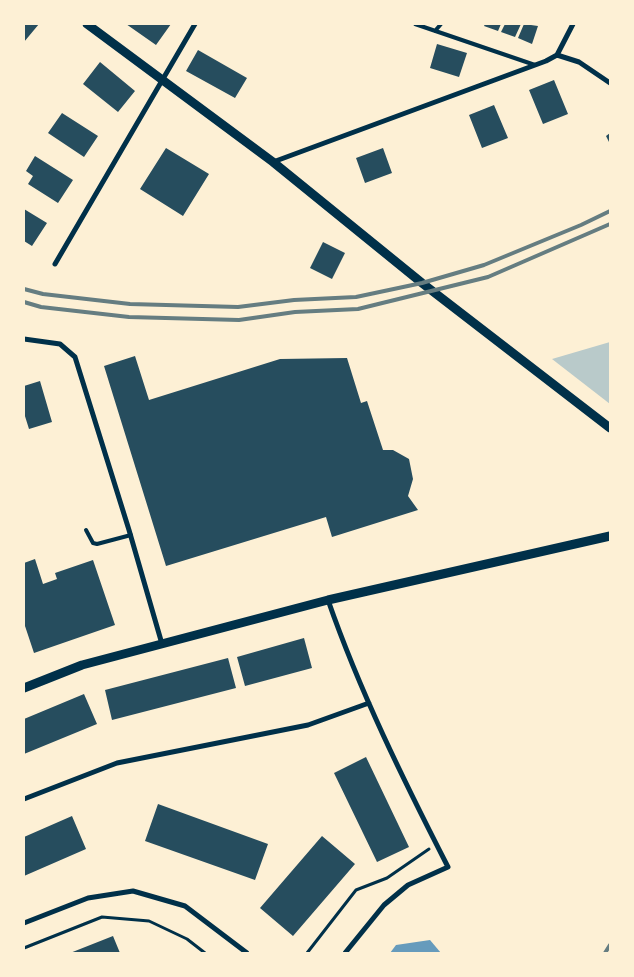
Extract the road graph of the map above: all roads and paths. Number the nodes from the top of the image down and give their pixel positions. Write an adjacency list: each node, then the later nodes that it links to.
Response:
1 (87, 24): 9 (street)
2 (195, 24): 9 (street)
3 (415, 24): 6 (lane)
4 (441, 24): 6 (lane)
5 (573, 24): 7 (street)
6 (435, 31): 8 (lane)
7 (556, 55): 8 (street); 10 (street)
8 (535, 65): 11 (street)
9 (161, 81): 11 (street); 12 (street)
10 (610, 83)
11 (273, 162): 14 (street)
12 (55, 264)
13 (24, 339): 16 (street)
14 (610, 428)
15 (86, 530): 16 (lane)
16 (131, 536): 19 (street)
17 (610, 536): 18 (street)
18 (328, 600): 19 (street); 21 (street)
19 (162, 644): 20 (street)
20 (24, 688)
21 (369, 703): 22 (street); 23 (street)
22 (24, 799)
23 (437, 844): 28 (path); 29 (street)
24 (24, 923): 27 (street)
25 (24, 948): 26 (path)
26 (205, 953)
27 (247, 953)
28 (307, 953)
29 (345, 953)

